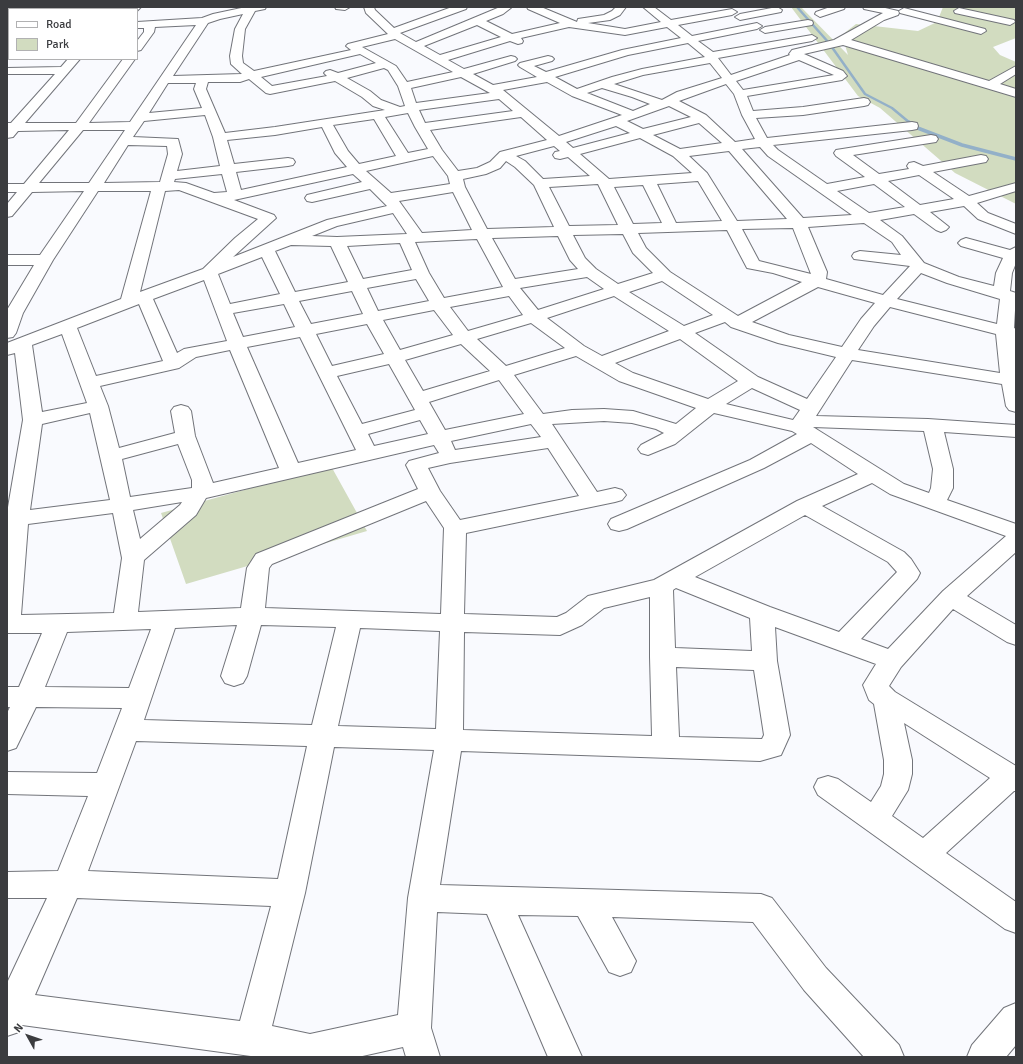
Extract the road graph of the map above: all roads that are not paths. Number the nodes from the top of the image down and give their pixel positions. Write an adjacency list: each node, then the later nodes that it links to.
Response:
1 (340, 7): 2 (street)
2 (344, 7)
3 (462, 7): 34 (street)
4 (507, 7): 23 (street)
5 (532, 7): 24 (street)
6 (621, 7): 24 (street)
7 (770, 7): 18 (street)
8 (840, 7): 20 (street)
9 (868, 7): 19 (street)
10 (916, 7): 19 (street)
11 (249, 8): 22 (street); 64 (street)
12 (382, 8): 14 (street)
13 (668, 8): 15 (street)
14 (370, 9): 34 (street)
15 (650, 9): 28 (street)
16 (950, 9): 25 (street)
17 (572, 11): 24 (street)
18 (731, 12): 28 (street); 31 (street)
19 (899, 12): 32 (street); 39 (street)
20 (820, 14)
21 (138, 17): 27 (street)
22 (204, 21): 27 (street); 69 (street)
23 (478, 21): 33 (street); 35 (street)
24 (566, 22): 28 (street); 35 (street); 36 (street)
25 (1010, 22)
26 (808, 23): 30 (street)
27 (149, 24): 29 (street); 42 (street)
28 (668, 24): 37 (street)
29 (138, 25)
30 (785, 27): 31 (street); 38 (street)
31 (761, 28): 37 (street); 38 (street)
32 (981, 31)
33 (452, 32): 40 (street); 41 (street)
34 (394, 34): 40 (street); 43 (street)
35 (512, 37): 41 (street); 49 (street)
36 (598, 38)
37 (689, 39): 46 (street); 53 (street)
38 (794, 42): 44 (street)
39 (841, 42): 45 (street); 73 (street)
40 (416, 46): 47 (street)
41 (484, 46): 47 (street); 48 (street)
42 (138, 47)
43 (360, 51): 54 (street); 55 (street)
44 (735, 52): 46 (street); 57 (street)
45 (800, 56): 57 (street); 77 (street)
46 (712, 57): 62 (street); 68 (street)
47 (439, 59): 63 (street)
48 (510, 59): 56 (street); 63 (street)
49 (548, 59): 56 (street); 59 (street)
50 (15, 60): 60 (street)
51 (73, 60): 61 (street)
52 (128, 60): 90 (street)
53 (627, 60): 59 (street); 62 (street)
54 (313, 63): 64 (street); 65 (street)
55 (386, 64): 65 (street); 72 (street)
56 (524, 65): 66 (street)
57 (769, 66): 68 (street)
58 (1016, 68): 73 (street)
59 (568, 69): 66 (street)
60 (7, 70): 61 (street)
61 (64, 70): 92 (street)
62 (642, 72): 70 (street); 71 (street)
63 (463, 73): 72 (street); 74 (street)
64 (252, 75): 65 (street); 67 (street)
65 (337, 77): 82 (street)
66 (547, 77): 74 (street); 75 (street)
67 (203, 79): 69 (street); 80 (street)
68 (729, 79): 77 (street); 78 (street)
69 (165, 80): 88 (street)
70 (655, 80)
71 (602, 84): 75 (street); 78 (street)
72 (404, 86): 82 (street)
73 (990, 86): 76 (street)
74 (497, 92): 81 (street); 82 (street)
75 (576, 93): 83 (street)
76 (1016, 93)
77 (740, 94): 84 (street)
78 (670, 97): 83 (street); 86 (street)
79 (864, 102): 84 (street)
80 (208, 111): 88 (street); 94 (street)
81 (524, 113): 82 (street); 97 (street)
82 (412, 114): 85 (street); 85 (street); 102 (street)
83 (633, 115): 87 (street)
84 (748, 115): 98 (street)
85 (379, 117): 89 (street); 105 (street)
86 (702, 118): 93 (street); 99 (street)
87 (617, 121): 93 (street); 97 (street)
88 (137, 122): 90 (street); 96 (street)
89 (325, 122): 100 (street); 109 (street)
90 (80, 126): 92 (street); 124 (street)
91 (912, 126): 98 (street)
92 (9, 130)
93 (641, 134): 103 (street); 107 (street)
94 (220, 137): 100 (street); 110 (street)
95 (931, 139): 101 (street)
96 (124, 141): 120 (street); 125 (street)
97 (557, 141): 103 (street); 104 (street)
98 (763, 142): 99 (street); 126 (street)
99 (731, 145): 107 (street); 135 (street)
100 (282, 146): 110 (street); 117 (street)
101 (884, 147): 112 (street); 115 (street)
102 (436, 151): 105 (street); 118 (street)
103 (571, 153): 106 (street); 114 (street)
104 (505, 156): 118 (street); 119 (street)
105 (404, 157): 109 (street)
106 (549, 158)
107 (679, 159): 113 (street)
108 (981, 159): 112 (street)
109 (356, 169): 117 (street); 121 (street)
110 (229, 170): 120 (street); 127 (street)
111 (622, 170): 114 (street)
112 (921, 170): 115 (street); 130 (street)
113 (702, 176): 116 (street); 136 (street)
114 (601, 179): 116 (street); 119 (street); 139 (street)
115 (876, 179): 126 (street); 132 (street)
116 (648, 180): 137 (street)
117 (296, 181): 127 (street)
118 (456, 181): 131 (street); 142 (street)
119 (540, 183): 141 (street)
120 (165, 184): 125 (street); 128 (street); 164 (street)
121 (373, 184): 129 (street); 131 (street)
122 (1016, 187): 130 (street)
123 (7, 188): 124 (street)
124 (27, 188): 125 (street); 133 (street)
125 (93, 188): 151 (street)
126 (825, 189): 134 (street)
127 (234, 196): 128 (street)
128 (212, 198): 153 (street)
129 (312, 198)
130 (967, 201): 132 (street); 140 (street)
131 (392, 203): 143 (street); 144 (street)
132 (915, 209): 134 (street); 138 (street)
133 (7, 212)
134 (867, 218): 135 (street); 152 (street)
135 (799, 223): 136 (street); 158 (street)
136 (732, 225): 137 (street); 158 (street)
137 (671, 227): 139 (street)
138 (941, 227)
139 (629, 229): 141 (street); 156 (street)
140 (1016, 229)
141 (564, 232): 142 (street); 154 (street)
142 (482, 234): 143 (street); 160 (street)
143 (411, 238): 145 (street); 155 (street)
144 (289, 240): 145 (street); 147 (street)
145 (337, 242): 159 (street)
146 (966, 243): 148 (street)
147 (266, 249): 153 (street); 163 (street)
148 (1015, 254): 157 (street)
149 (860, 256): 152 (street)
150 (7, 260): 151 (street)
151 (45, 260): 168 (street)
152 (916, 263): 162 (street); 165 (street)
153 (209, 272): 164 (street); 167 (street)
154 (590, 272): 160 (street); 161 (street)
155 (421, 273): 159 (street); 166 (street)
156 (664, 275): 161 (street); 171 (street)
157 (1010, 275): 162 (street)
158 (816, 281): 165 (street); 171 (street)
159 (357, 285): 163 (street); 169 (street)
160 (512, 288): 166 (street); 170 (street)
161 (617, 291): 170 (street); 174 (street)
162 (1009, 296): 175 (street)
163 (291, 297): 167 (street); 173 (street)
164 (137, 299): 172 (street); 183 (street)
165 (885, 301): 175 (street); 180 (street)
166 (439, 305): 169 (street); 176 (street)
167 (223, 310): 178 (street)
168 (11, 314): 177 (street)
169 (373, 318): 173 (street); 181 (street)
170 (534, 318): 176 (street); 179 (street)
171 (732, 319): 174 (street); 180 (street)
172 (67, 325): 177 (street); 188 (street)
173 (306, 331): 178 (street); 184 (street)
174 (682, 332): 182 (street); 187 (street)
175 (1011, 333): 186 (street)
176 (463, 336): 181 (street); 185 (street)
177 (12, 342): 195 (street)
178 (237, 344): 183 (street); 208 (street)
179 (578, 350): 182 (street); 185 (street)
180 (847, 354): 186 (street); 196 (street)
181 (395, 357): 184 (street); 190 (street)
182 (599, 363): 191 (street)
183 (173, 364): 188 (street)
184 (326, 373): 198 (street)
185 (503, 373): 190 (street); 194 (street)
186 (1013, 380): 192 (street)
187 (751, 381): 191 (street); 196 (street)
188 (88, 383): 189 (street)
189 (98, 406): 195 (street); 206 (street)
190 (422, 406): 198 (street); 202 (street)
191 (710, 406): 196 (street); 200 (street)
192 (1016, 406)
193 (181, 411): 201 (street)
194 (536, 419): 200 (street); 202 (street); 203 (street)
195 (33, 420): 217 (street)
196 (806, 423): 197 (street); 209 (street); 218 (street)
197 (933, 426): 199 (street); 214 (street)
198 (357, 431): 205 (street)
199 (1016, 431)
200 (677, 432): 204 (street)
201 (185, 436): 206 (street); 211 (street)
202 (439, 436): 205 (street); 207 (street)
203 (554, 441): 207 (street); 213 (street)
204 (648, 449)
205 (368, 453): 208 (street)
206 (111, 456): 215 (street)
207 (450, 457): 210 (street)
208 (291, 471): 211 (street)
209 (873, 475): 214 (street); 216 (street)
210 (430, 492): 219 (street); 226 (street)
211 (200, 493): 215 (street); 222 (street)
212 (615, 495): 213 (street)
213 (592, 500): 219 (street)
214 (935, 503): 220 (street)
215 (123, 505): 217 (street); 222 (street)
216 (805, 506): 223 (street); 234 (street)
217 (13, 519): 231 (street)
218 (618, 524)
219 (455, 528): 230 (street)
220 (1016, 532)
221 (1016, 540): 224 (street)
222 (133, 558): 229 (street)
223 (667, 582): 225 (street); 230 (street); 235 (street)
224 (951, 598): 233 (street); 237 (street)
225 (762, 613): 234 (street); 236 (street)
226 (252, 616): 227 (street); 228 (street); 238 (street)
227 (350, 619): 230 (street); 243 (street)
228 (166, 620): 229 (street); 240 (street)
229 (125, 621): 232 (street)
230 (453, 623): 245 (street)
231 (8, 624): 232 (street)
232 (58, 624): 239 (street)
233 (1016, 636)
234 (844, 642): 237 (street)
235 (662, 657): 236 (street); 246 (street)
236 (765, 660): 246 (street)
237 (892, 660): 241 (street)
238 (234, 676)
239 (18, 697): 240 (street); 244 (street)
240 (138, 698): 242 (street)
241 (886, 699): 247 (street); 251 (street)
242 (127, 730): 243 (street); 249 (street)
243 (323, 736): 245 (street); 255 (street)
244 (7, 740)
245 (449, 740): 246 (street); 256 (street)
246 (666, 747)
247 (1013, 778): 252 (street)
248 (7, 783): 249 (street)
249 (106, 785): 253 (street)
250 (828, 787): 251 (street)
251 (874, 820): 252 (street)
252 (924, 855): 259 (street)
253 (68, 884): 254 (street); 255 (street); 261 (street)
254 (7, 885)
255 (290, 893): 263 (street)
256 (424, 898): 257 (street); 264 (street)
257 (496, 900): 258 (street); 266 (street)
258 (587, 903): 260 (street); 267 (street)
259 (1016, 919)
260 (620, 961)
261 (9, 1011): 263 (street)
262 (1016, 1019): 268 (street)
263 (252, 1039): 265 (street)
264 (418, 1043): 265 (street)
265 (310, 1054)
266 (564, 1057)
267 (887, 1057)
268 (984, 1057)

